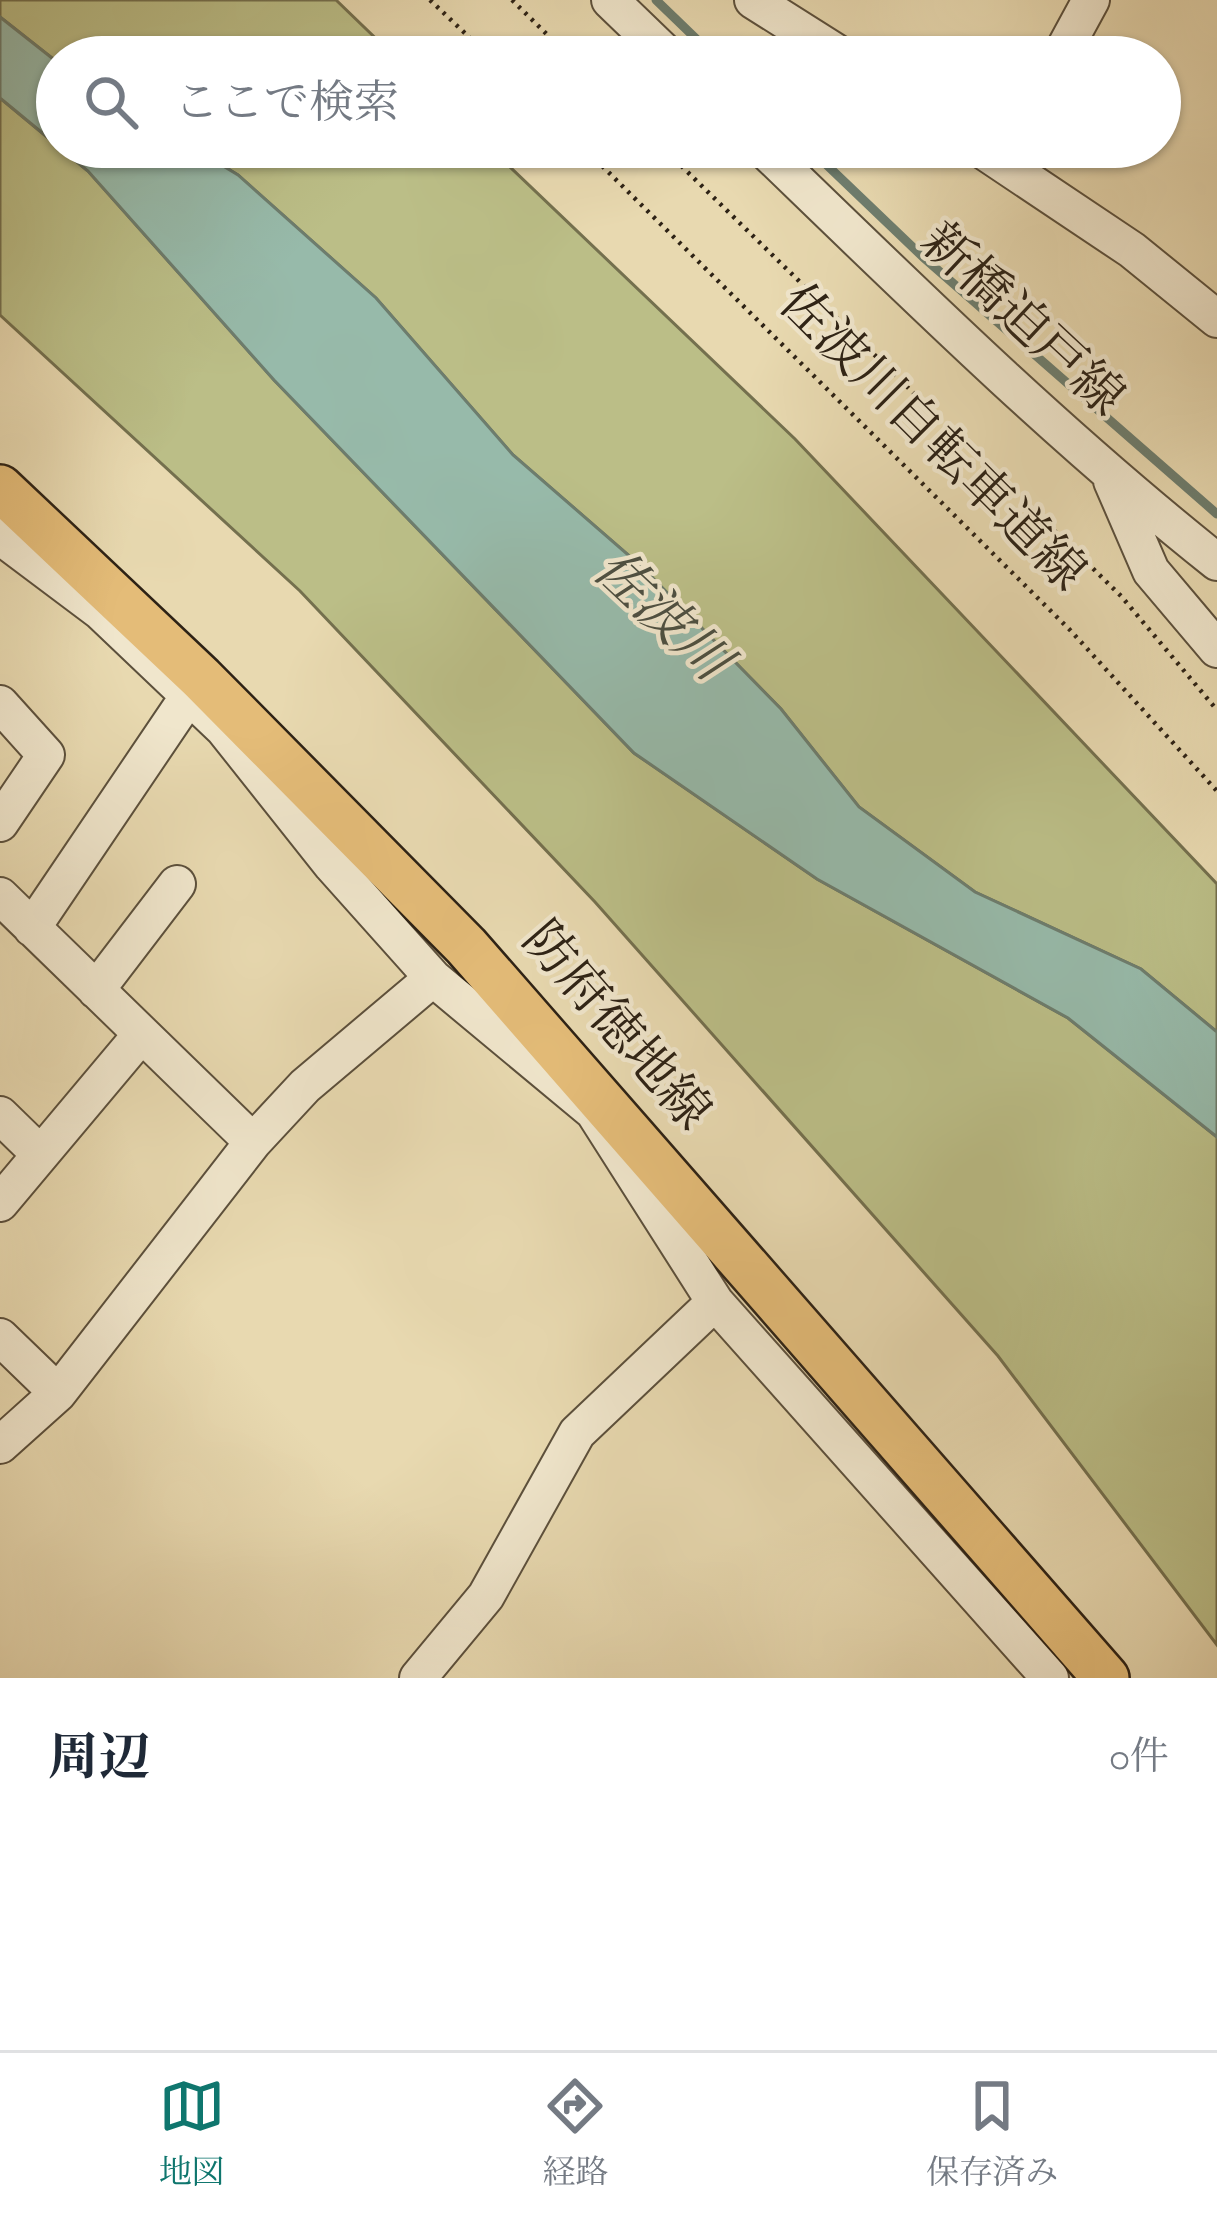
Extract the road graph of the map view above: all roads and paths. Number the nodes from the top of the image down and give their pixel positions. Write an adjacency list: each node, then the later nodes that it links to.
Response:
1 (430, 0): 6 (path)
2 (512, 0): 7 (path)
3 (610, 0): 8 (street)
4 (752, 0): 9 (street)
5 (1091, 0): 10 (street)
6 (468, 36)
7 (549, 36)
8 (647, 36)
9 (809, 36)
10 (1071, 36)
11 (604, 168): 24 (path, 佐波川自転車道線)
12 (683, 168): 23 (path)
13 (784, 168): 16 (street, 新橋迫戸線)
14 (1019, 168): 15 (street)
15 (1217, 319)
16 (1111, 477): 19 (street, 新橋迫戸線); 20 (street)
17 (0, 488): 21 (main road, 防府徳地線)
18 (0, 536): 21 (street)
19 (1217, 562)
20 (1217, 649)
21 (194, 688): 28 (street); 29 (street); 32 (main road, 防府徳地線)
22 (0, 704): 25 (street)
23 (1217, 710)
24 (1217, 791)
25 (0, 823)
26 (177, 884): 30 (street)
27 (0, 896): 28 (street)
28 (32, 928): 30 (street)
29 (433, 978): 32 (street); 34 (street)
30 (96, 990): 31 (street)
31 (141, 1035): 34 (street); 35 (street)
32 (600, 1107): 37 (street); 43 (main road, 防府徳地線)
33 (0, 1115): 35 (street)
34 (253, 1142): 39 (street)
35 (40, 1154): 36 (street)
36 (0, 1203)
37 (715, 1302): 41 (street); 42 (street)
38 (0, 1337): 39 (street)
39 (58, 1394): 40 (street)
40 (0, 1445)
41 (418, 1678)
42 (1050, 1678)
43 (1106, 1678)

